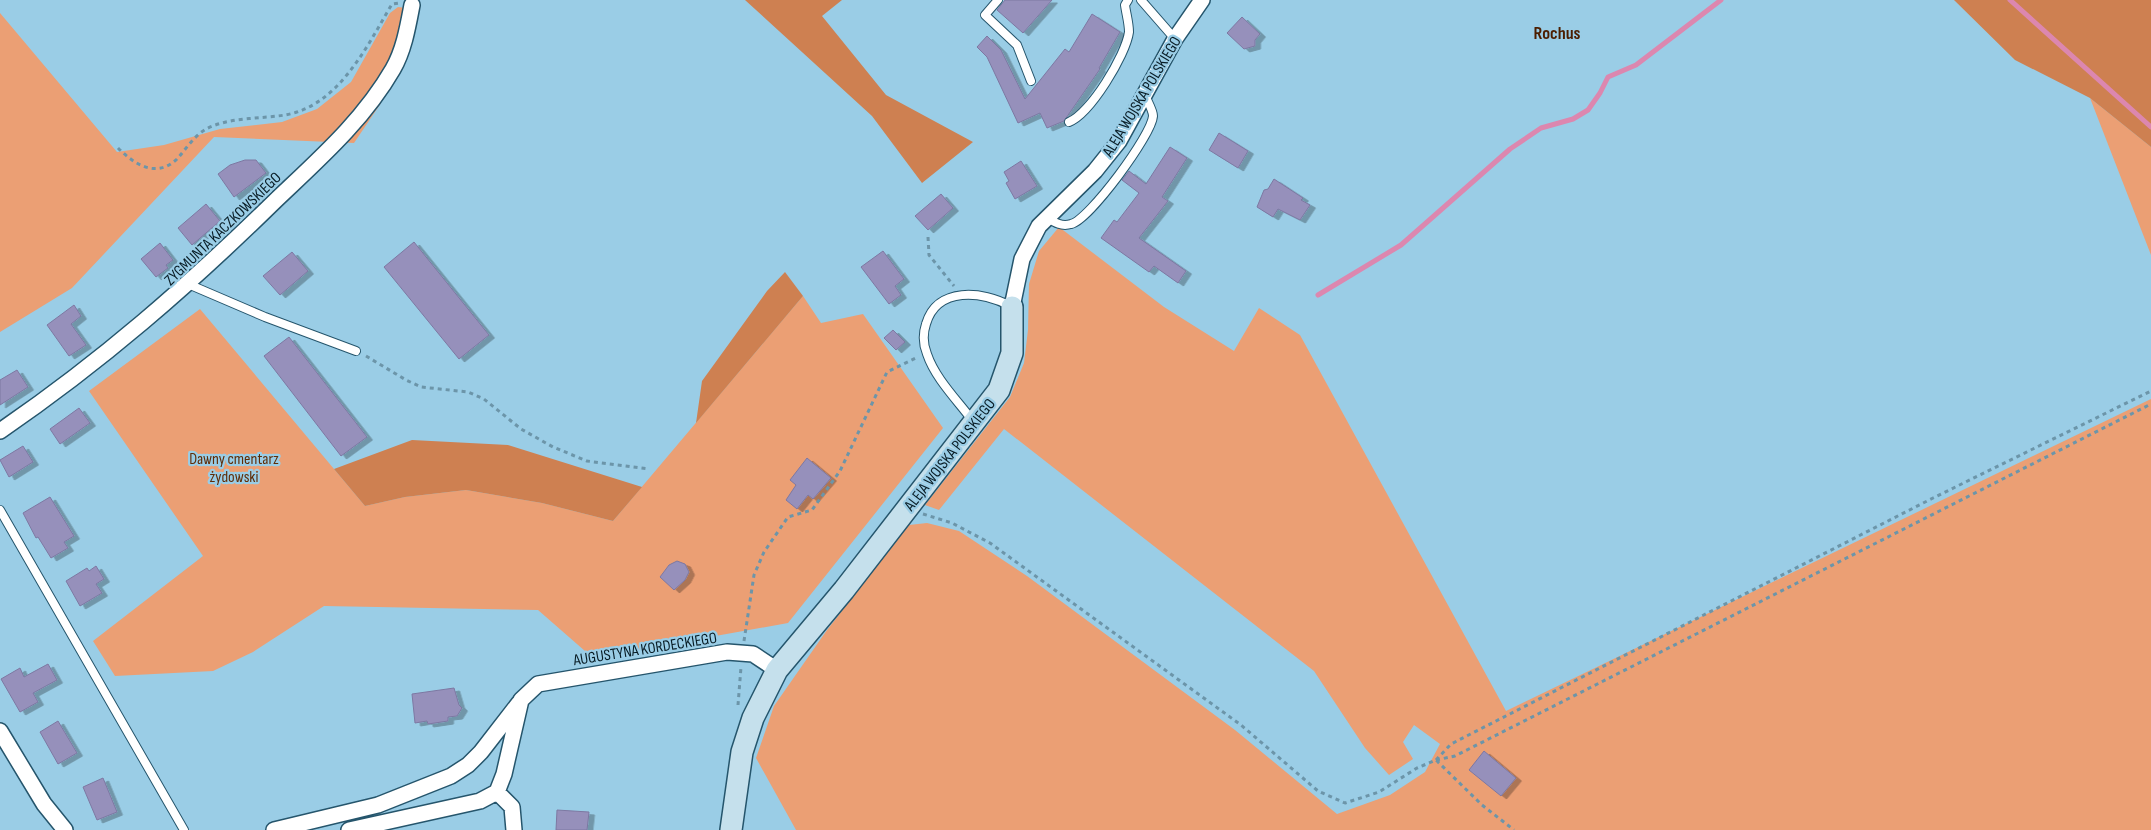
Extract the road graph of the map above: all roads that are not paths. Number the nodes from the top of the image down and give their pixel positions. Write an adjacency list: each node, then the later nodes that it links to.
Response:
1 (998, 0): 7 (lane)
2 (1128, 0): 9 (lane)
3 (1141, 0): 6 (lane)
4 (1202, 0): 6 (street, ALEJA WOJSKA POLSKIEGO)
5 (412, 4): 11 (street, ZYGMUNTA KACZKOWSKIEGO)
6 (1175, 39): 8 (street, ALEJA WOJSKA POLSKIEGO)
7 (1031, 81)
8 (1144, 93): 10 (street, ALEJA WOJSKA POLSKIEGO); 10 (lane)
9 (1069, 122)
10 (1046, 216): 12 (street, ALEJA WOJSKA POLSKIEGO)
11 (188, 284): 13 (lane); 15 (street, ZYGMUNTA KACZKOWSKIEGO)
12 (1012, 306): 14 (street, ALEJA WOJSKA POLSKIEGO); 14 (lane)
13 (356, 351)
14 (974, 423): 17 (street, ALEJA WOJSKA POLSKIEGO)
15 (0, 431)
16 (0, 510): 22 (lane)
17 (777, 670): 18 (street, AUGUSTYNA KORDECKIEGO); 26 (street, ALEJA WOJSKA POLSKIEGO)
18 (521, 700): 20 (street); 23 (street, AUGUSTYNA KORDECKIEGO)
19 (0, 731): 21 (street)
20 (497, 792): 24 (street); 25 (street)
21 (65, 830)
22 (184, 830)
23 (274, 830)
24 (348, 830)
25 (514, 830)
26 (731, 830)

